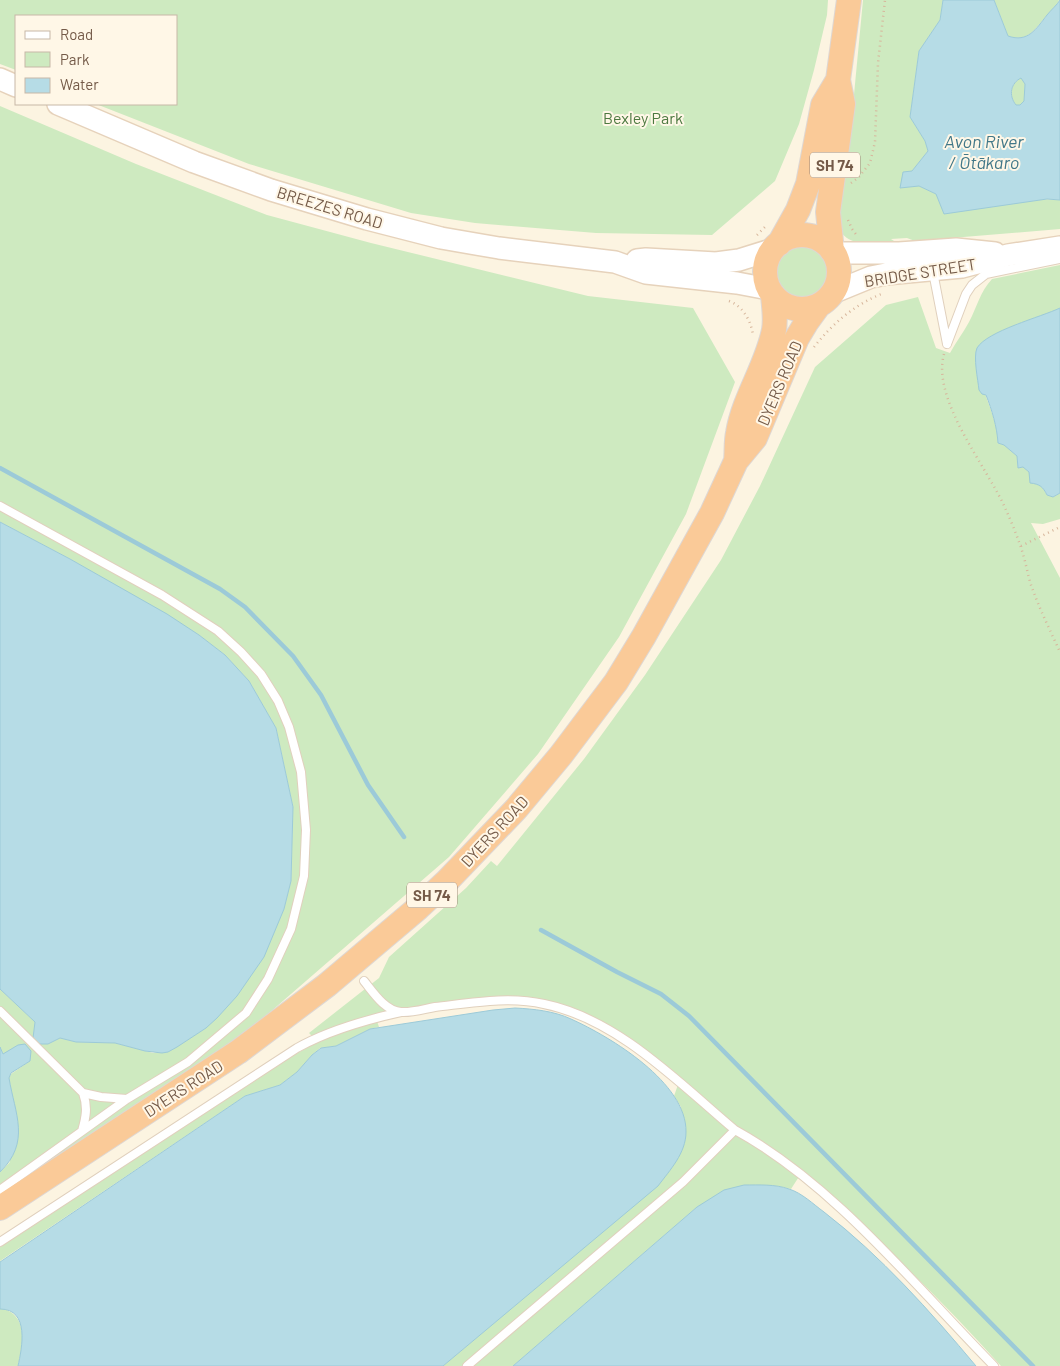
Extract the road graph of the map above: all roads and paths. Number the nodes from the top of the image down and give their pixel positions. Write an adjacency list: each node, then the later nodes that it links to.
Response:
1 (850, 0): 4 (highway, SH 74)
2 (884, 0): 7 (path)
3 (0, 79): 5 (main road)
4 (838, 80): 10 (highway, SH 74); 12 (highway, SH 74)
5 (15, 86)
6 (60, 105): 15 (main road, BREEZES ROAD)
7 (845, 186)
8 (772, 221): 9 (path)
9 (750, 239)
10 (776, 246): 12 (highway); 15 (main road, BREEZES ROAD); 17 (highway, SH 74)
11 (1060, 247): 13 (main road, BRIDGE STREET)
12 (832, 252): 13 (main road, BRIDGE STREET); 18 (highway, SH 74)
13 (1008, 255): 16 (main road, BRIDGE STREET)
14 (1060, 259): 22 (lane)
15 (615, 262): 17 (main road, BREEZES ROAD)
16 (933, 271): 18 (main road, BRIDGE STREET); 22 (lane)
17 (771, 292): 18 (highway); 24 (highway, DYERS ROAD / SH 74)
18 (826, 299): 24 (highway, DYERS ROAD / SH 74)
19 (867, 300): 23 (path)
20 (735, 303): 21 (path)
21 (752, 330)
22 (948, 344): 27 (path)
23 (816, 346)
24 (736, 461): 37 (highway, DYERS ROAD / SH 74)
25 (0, 506): 33 (lane)
26 (1060, 527): 27 (path)
27 (1021, 546): 28 (path)
28 (1060, 652)
29 (364, 981): 31 (lane)
30 (0, 1011): 32 (lane)
31 (400, 1012): 34 (lane); 38 (lane)
32 (83, 1093): 33 (lane); 35 (lane)
33 (127, 1099): 35 (lane)
34 (735, 1130): 39 (lane); 40 (lane)
35 (82, 1131): 36 (lane)
36 (0, 1190)
37 (0, 1208)
38 (0, 1242)
39 (467, 1366)
40 (994, 1366)

